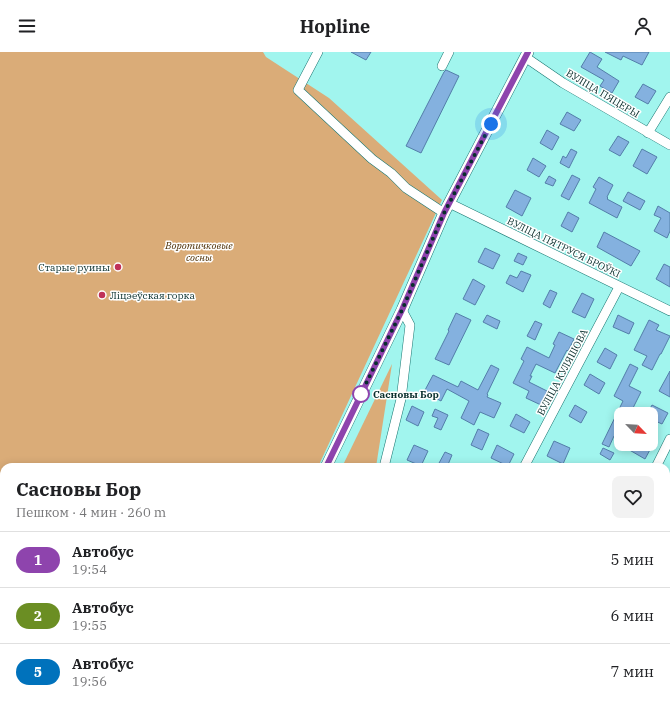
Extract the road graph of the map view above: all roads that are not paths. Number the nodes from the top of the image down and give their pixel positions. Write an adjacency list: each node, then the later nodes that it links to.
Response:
1 (318, 52): 9 (street)
2 (449, 52): 4 (street)
3 (527, 55): 6 (street, ВУЛІЦА ПЯЦЕРЫ); 8 (main road)
4 (442, 66)
5 (670, 97): 6 (street)
6 (648, 133): 7 (street, ВУЛІЦА ПЯЦЕРЫ)
7 (670, 145)
8 (449, 203): 9 (main road); 10 (street, ВУЛІЦА ПЯТРУСЯ БРОЎКІ)
9 (444, 213): 11 (main road)
10 (619, 286): 12 (street, ВУЛІЦА ПЯТРУСЯ БРОЎКІ); 16 (street, ВУЛІЦА КУЛЯШОВА)
11 (402, 310): 14 (main road); 15 (street)
12 (670, 311)
13 (670, 439): 17 (street)
14 (328, 463)
15 (385, 463)
16 (526, 463)
17 (658, 463)

